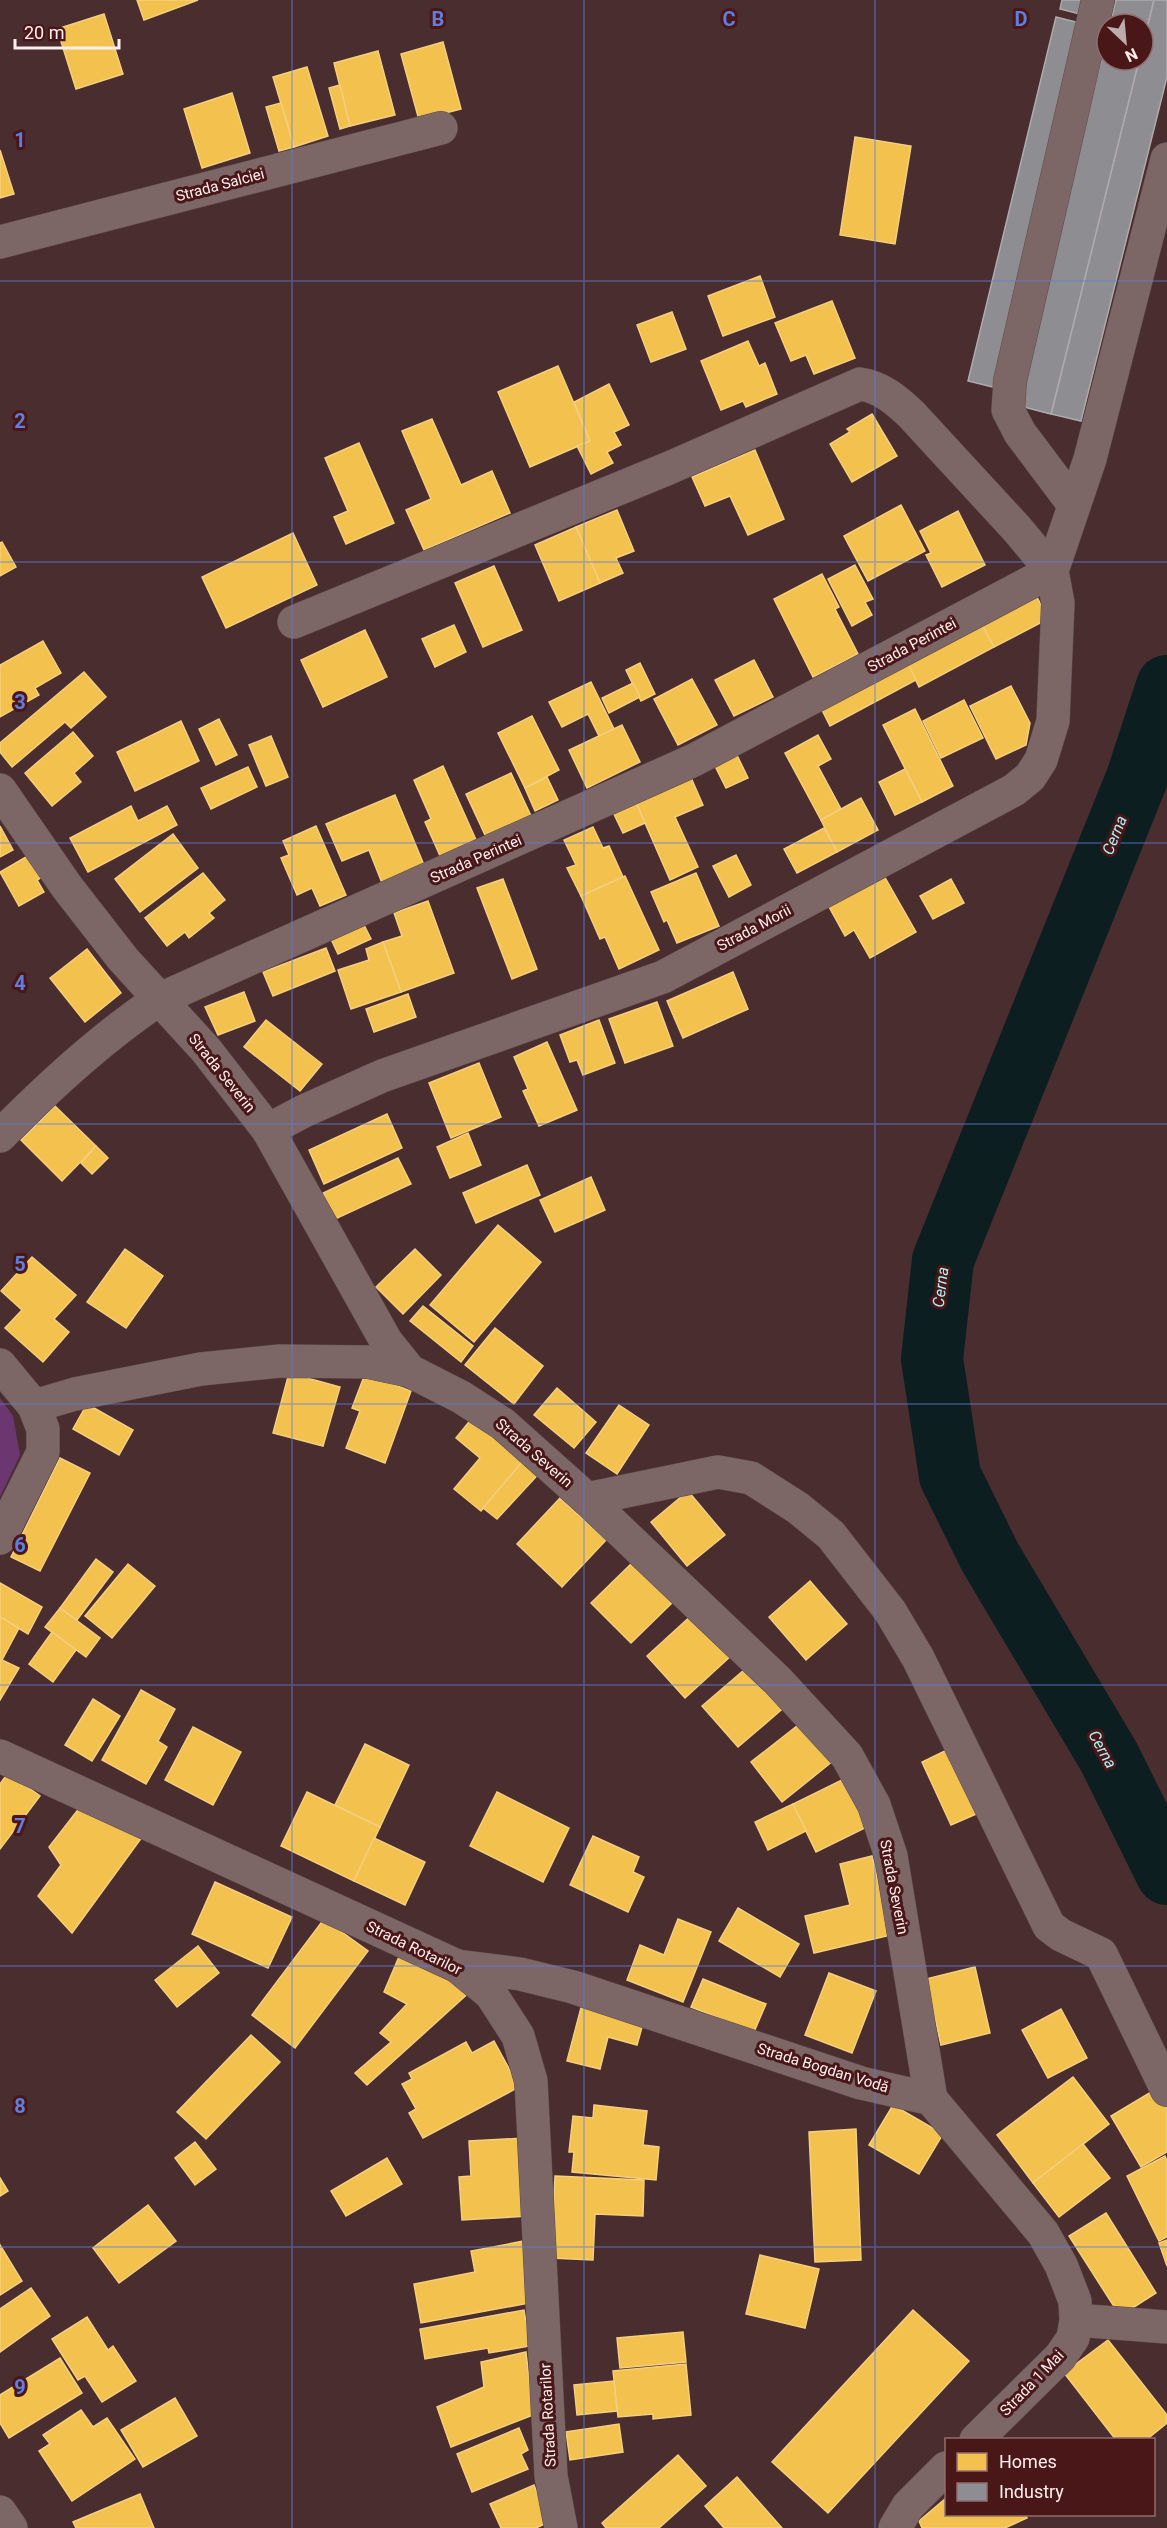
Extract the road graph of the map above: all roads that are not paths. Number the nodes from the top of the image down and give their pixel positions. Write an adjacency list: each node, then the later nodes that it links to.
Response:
1 (1098, 0): 5 (street)
2 (441, 128): 4 (street, Strada Salciei)
3 (1167, 159): 5 (street)
4 (0, 242)
5 (1074, 505): 6 (street)
6 (1052, 571): 7 (street); 9 (street, Strada Perintei); 10 (street, Strada Morii)
7 (294, 622)
8 (0, 790): 9 (street, Strada Severin)
9 (158, 1000): 10 (street, Strada Severin); 11 (street, Strada Perintei)
10 (268, 1130): 13 (street, Strada Severin)
11 (0, 1136)
12 (0, 1365): 14 (street)
13 (410, 1371): 14 (street); 15 (street, Strada Severin)
14 (34, 1406): 16 (street)
15 (587, 1499): 19 (street); 20 (street, Strada Severin)
16 (0, 1538)
17 (0, 1755): 18 (street, Strada Rotarilor)
18 (457, 1966): 20 (street, Strada Bogdan Vodă); 27 (street, Strada Rotarilor)
19 (1167, 2090)
20 (932, 2099): 21 (street)
21 (1076, 2320): 22 (street); 23 (street, Strada 1 Mai)
22 (1167, 2327)
23 (977, 2438)
24 (945, 2469): 28 (street)
25 (0, 2512): 26 (street)
26 (11, 2528)
27 (561, 2528)
28 (895, 2528)

